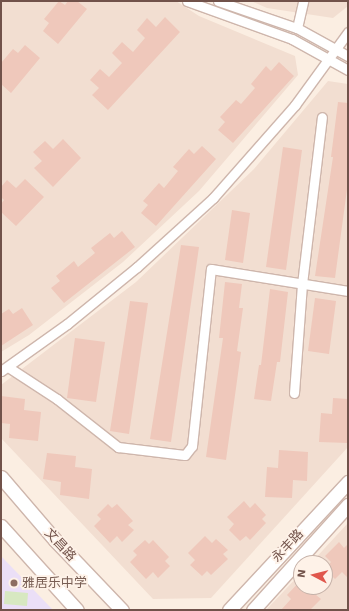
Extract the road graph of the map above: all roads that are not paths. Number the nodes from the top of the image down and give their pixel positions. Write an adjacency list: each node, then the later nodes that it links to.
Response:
1 (187, 1): 8 (street)
2 (218, 1): 4 (street)
3 (303, 1): 4 (street)
4 (297, 28): 6 (street)
5 (348, 32): 6 (street)
6 (336, 50): 7 (street); 8 (street)
7 (348, 56)
8 (330, 60): 9 (street); 13 (street)
9 (348, 70)
10 (322, 117): 11 (street)
11 (302, 284): 12 (street); 13 (street); 14 (street)
12 (348, 291)
13 (5, 369)
14 (294, 393)
15 (1, 477): 20 (street, 文昌路)
16 (348, 482): 21 (street, 永丰路)
17 (348, 505): 22 (street, 永丰路)
18 (1, 526): 19 (street)
19 (77, 610)
20 (122, 610)
21 (229, 610)
22 (253, 610)

